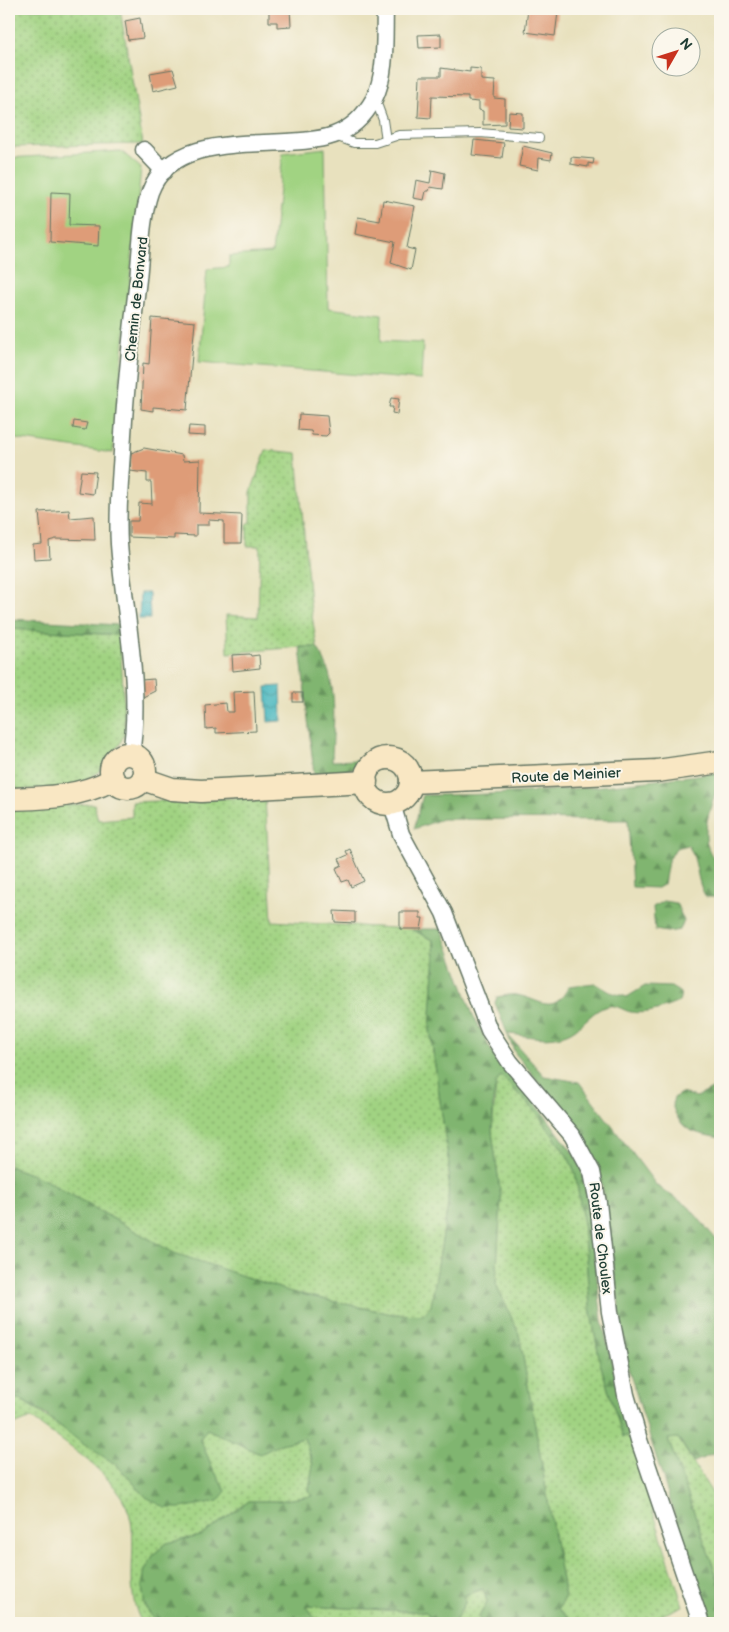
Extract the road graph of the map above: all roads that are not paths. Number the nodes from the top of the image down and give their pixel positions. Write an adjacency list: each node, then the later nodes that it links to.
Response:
1 (385, 9): 2 (street, Chemin de Bonvard)
2 (375, 98): 3 (street, Chemin de Bonvard); 5 (lane)
3 (333, 136): 5 (lane); 7 (street, Chemin de Bonvard)
4 (539, 138): 5 (lane)
5 (386, 140)
6 (144, 150): 7 (street)
7 (164, 171): 8 (street, Chemin de Bonvard)
8 (132, 754): 10 (street); 11 (street)
9 (720, 762): 13 (street, Route de Meinier)
10 (143, 779): 11 (street); 12 (street)
11 (112, 780): 14 (street)
12 (366, 782): 13 (street); 15 (street)
13 (411, 782): 15 (street)
14 (9, 799)
15 (392, 804): 16 (street, Route de Choulex)
16 (701, 1623)

